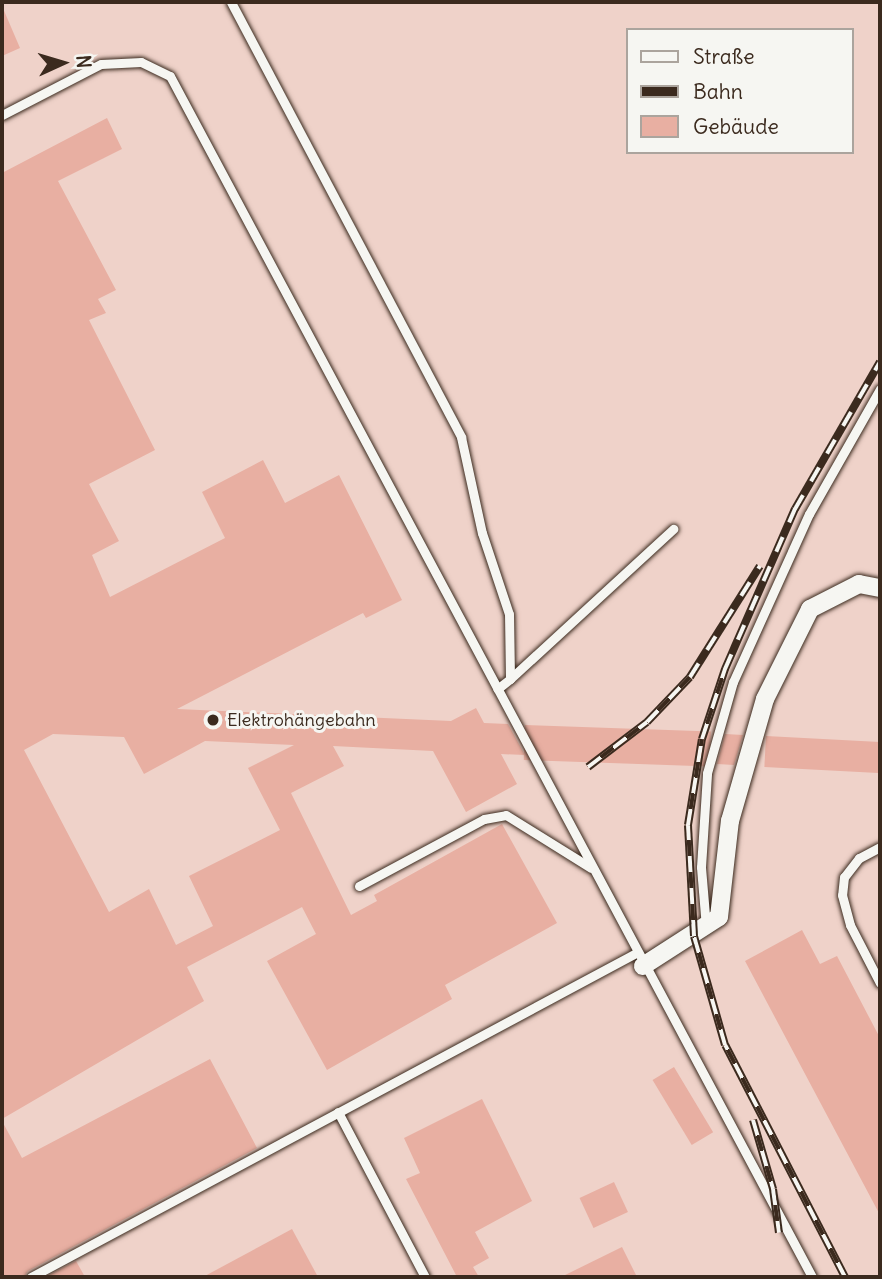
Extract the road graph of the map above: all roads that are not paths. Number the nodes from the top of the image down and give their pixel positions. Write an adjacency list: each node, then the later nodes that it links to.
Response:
1 (231, 2): 6 (lane)
2 (2, 115): 7 (lane)
3 (880, 389): 11 (lane)
4 (673, 529): 6 (lane)
5 (880, 588): 11 (street)
6 (510, 679): 7 (lane)
7 (497, 689): 9 (lane)
8 (880, 847): 13 (lane)
9 (593, 869): 10 (lane); 12 (lane)
10 (359, 886)
11 (706, 929): 12 (street)
12 (640, 959): 14 (lane); 17 (lane)
13 (880, 983)
14 (338, 1112): 15 (lane); 16 (lane)
15 (31, 1277)
16 (425, 1277)
17 (812, 1277)

